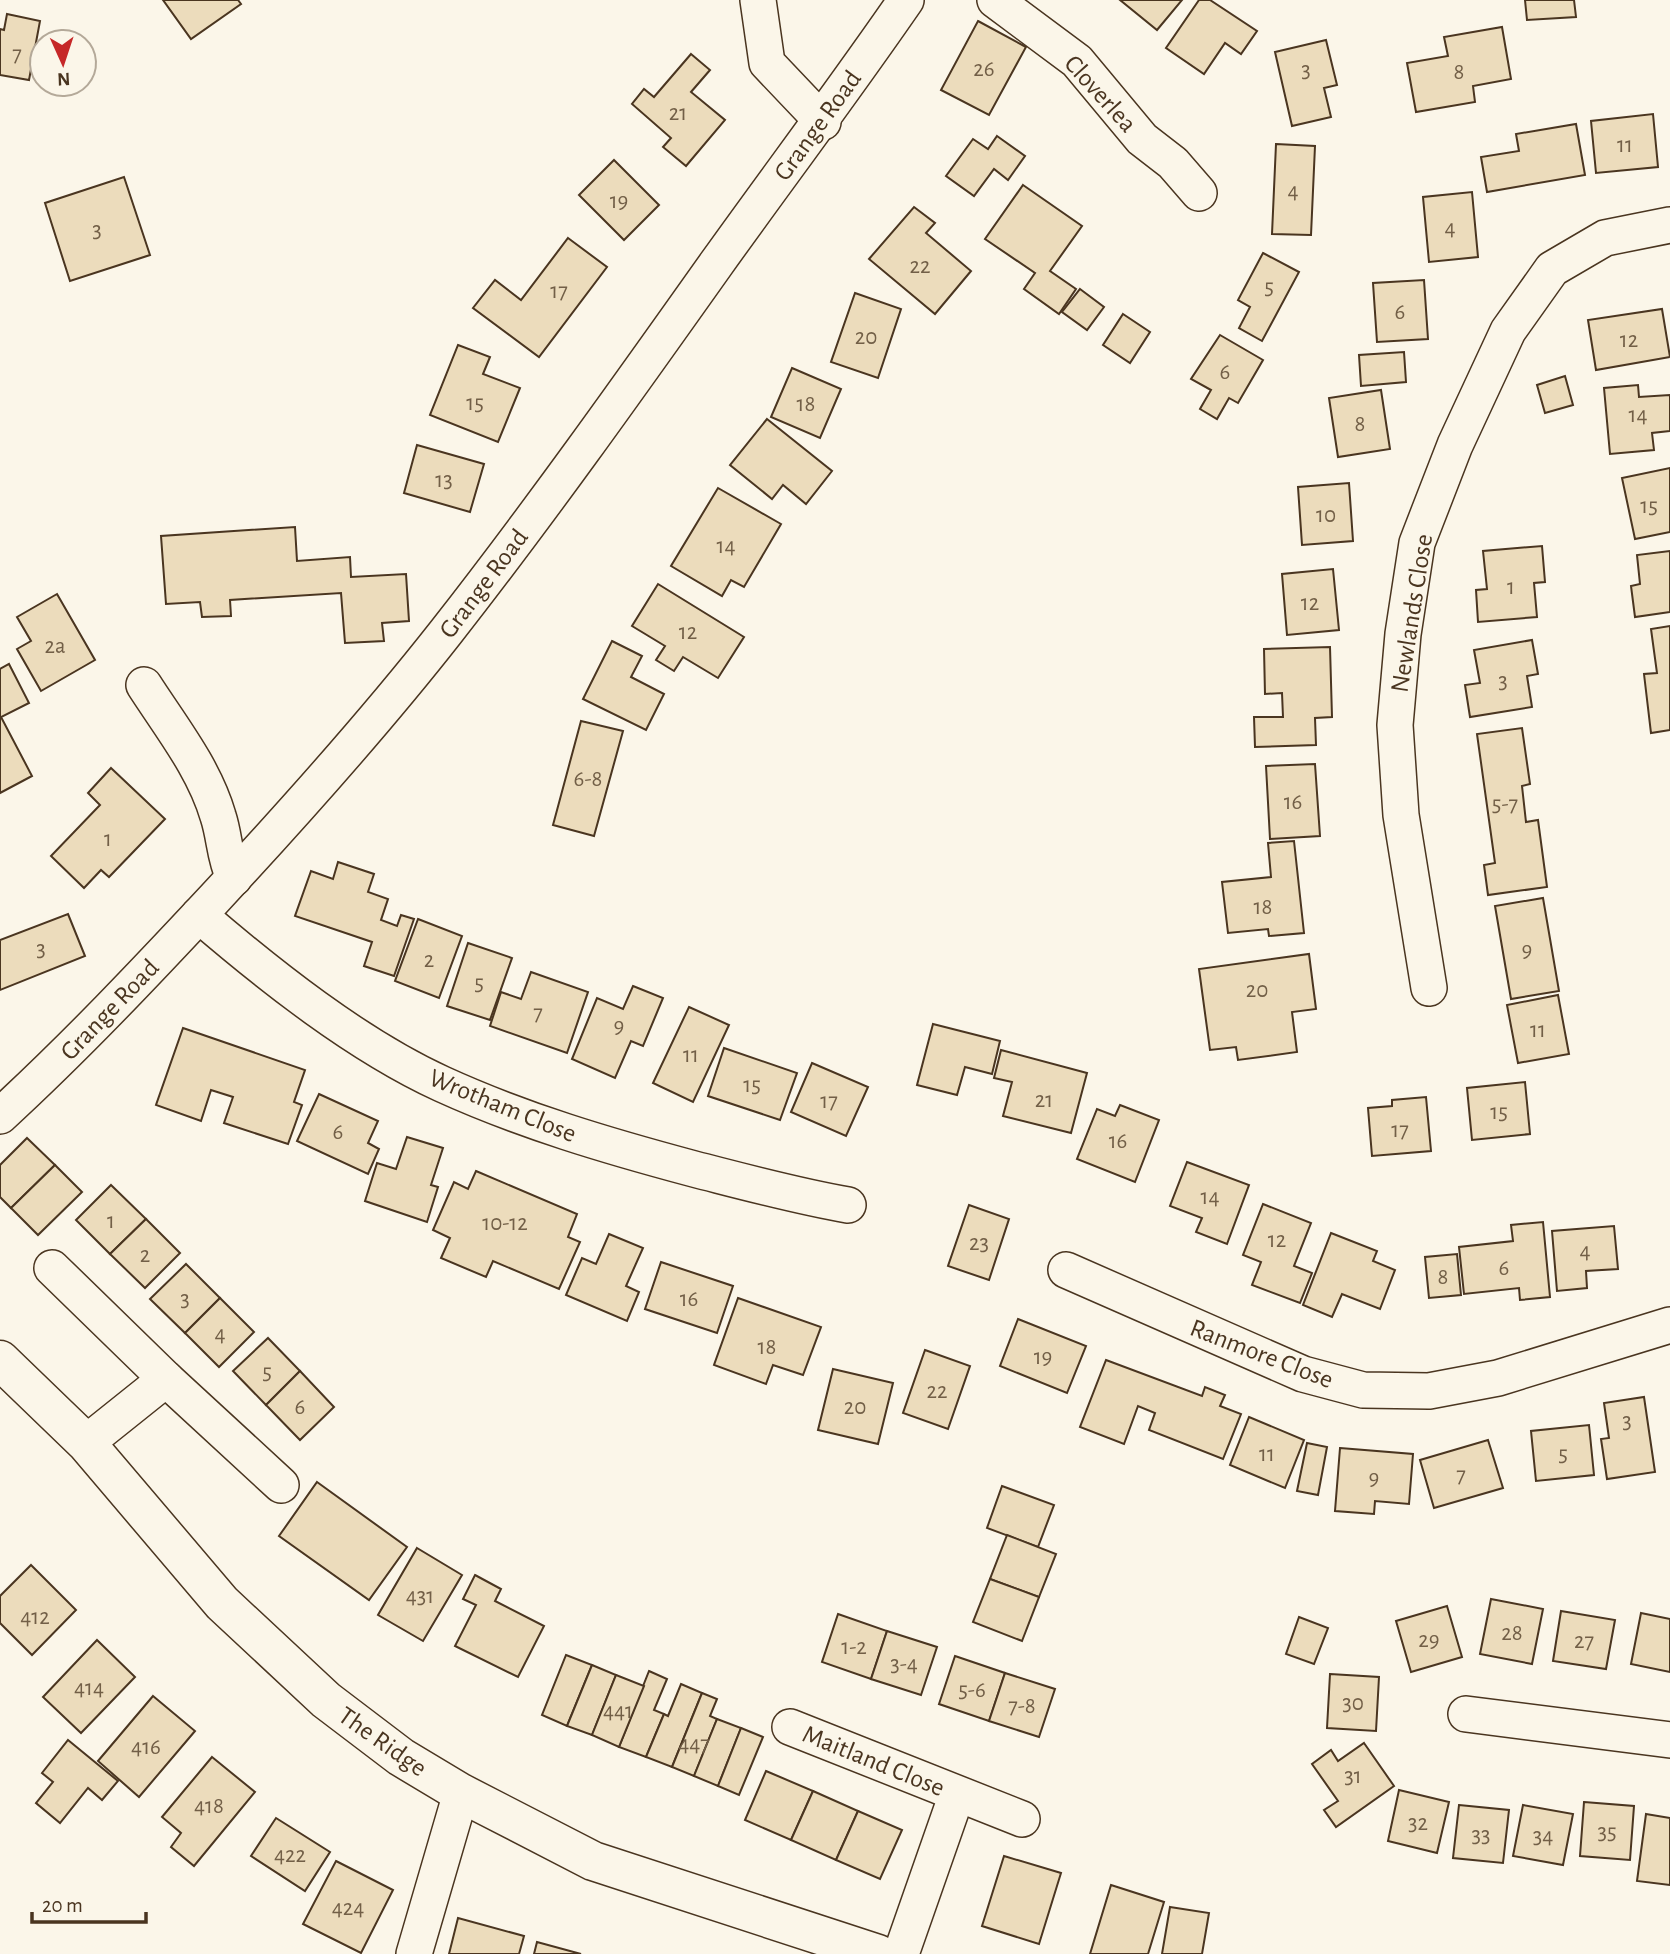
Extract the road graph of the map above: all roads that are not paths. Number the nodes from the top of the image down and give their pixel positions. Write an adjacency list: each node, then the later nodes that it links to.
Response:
1 (758, 0): 4 (street)
2 (906, 0): 4 (street, Grange Road)
3 (995, 0): 5 (street, Cloverlea)
4 (823, 122): 8 (street, Grange Road)
5 (1199, 193)
6 (1670, 225): 10 (street, Newlands Close)
7 (144, 685): 8 (street)
8 (234, 878): 9 (street, Grange Road)
9 (199, 915): 11 (street, Grange Road); 12 (street, Wrotham Close)
10 (1429, 988)
11 (0, 1115)
12 (848, 1205)
13 (52, 1268): 17 (street)
14 (1066, 1270): 15 (street, Ranmore Close)
15 (1670, 1325)
16 (0, 1360): 18 (main road, The Ridge)
17 (166, 1379): 18 (street); 19 (street)
18 (86, 1443): 23 (main road, The Ridge)
19 (281, 1485)
20 (1466, 1714): 22 (street)
21 (790, 1727): 24 (street, Maitland Close)
22 (1670, 1740)
23 (461, 1793): 26 (street); 27 (main road, The Ridge)
24 (957, 1794): 25 (street, Maitland Close); 28 (street, Maitland Close)
25 (1021, 1819)
26 (414, 1954)
27 (878, 1954)
28 (901, 1954)

